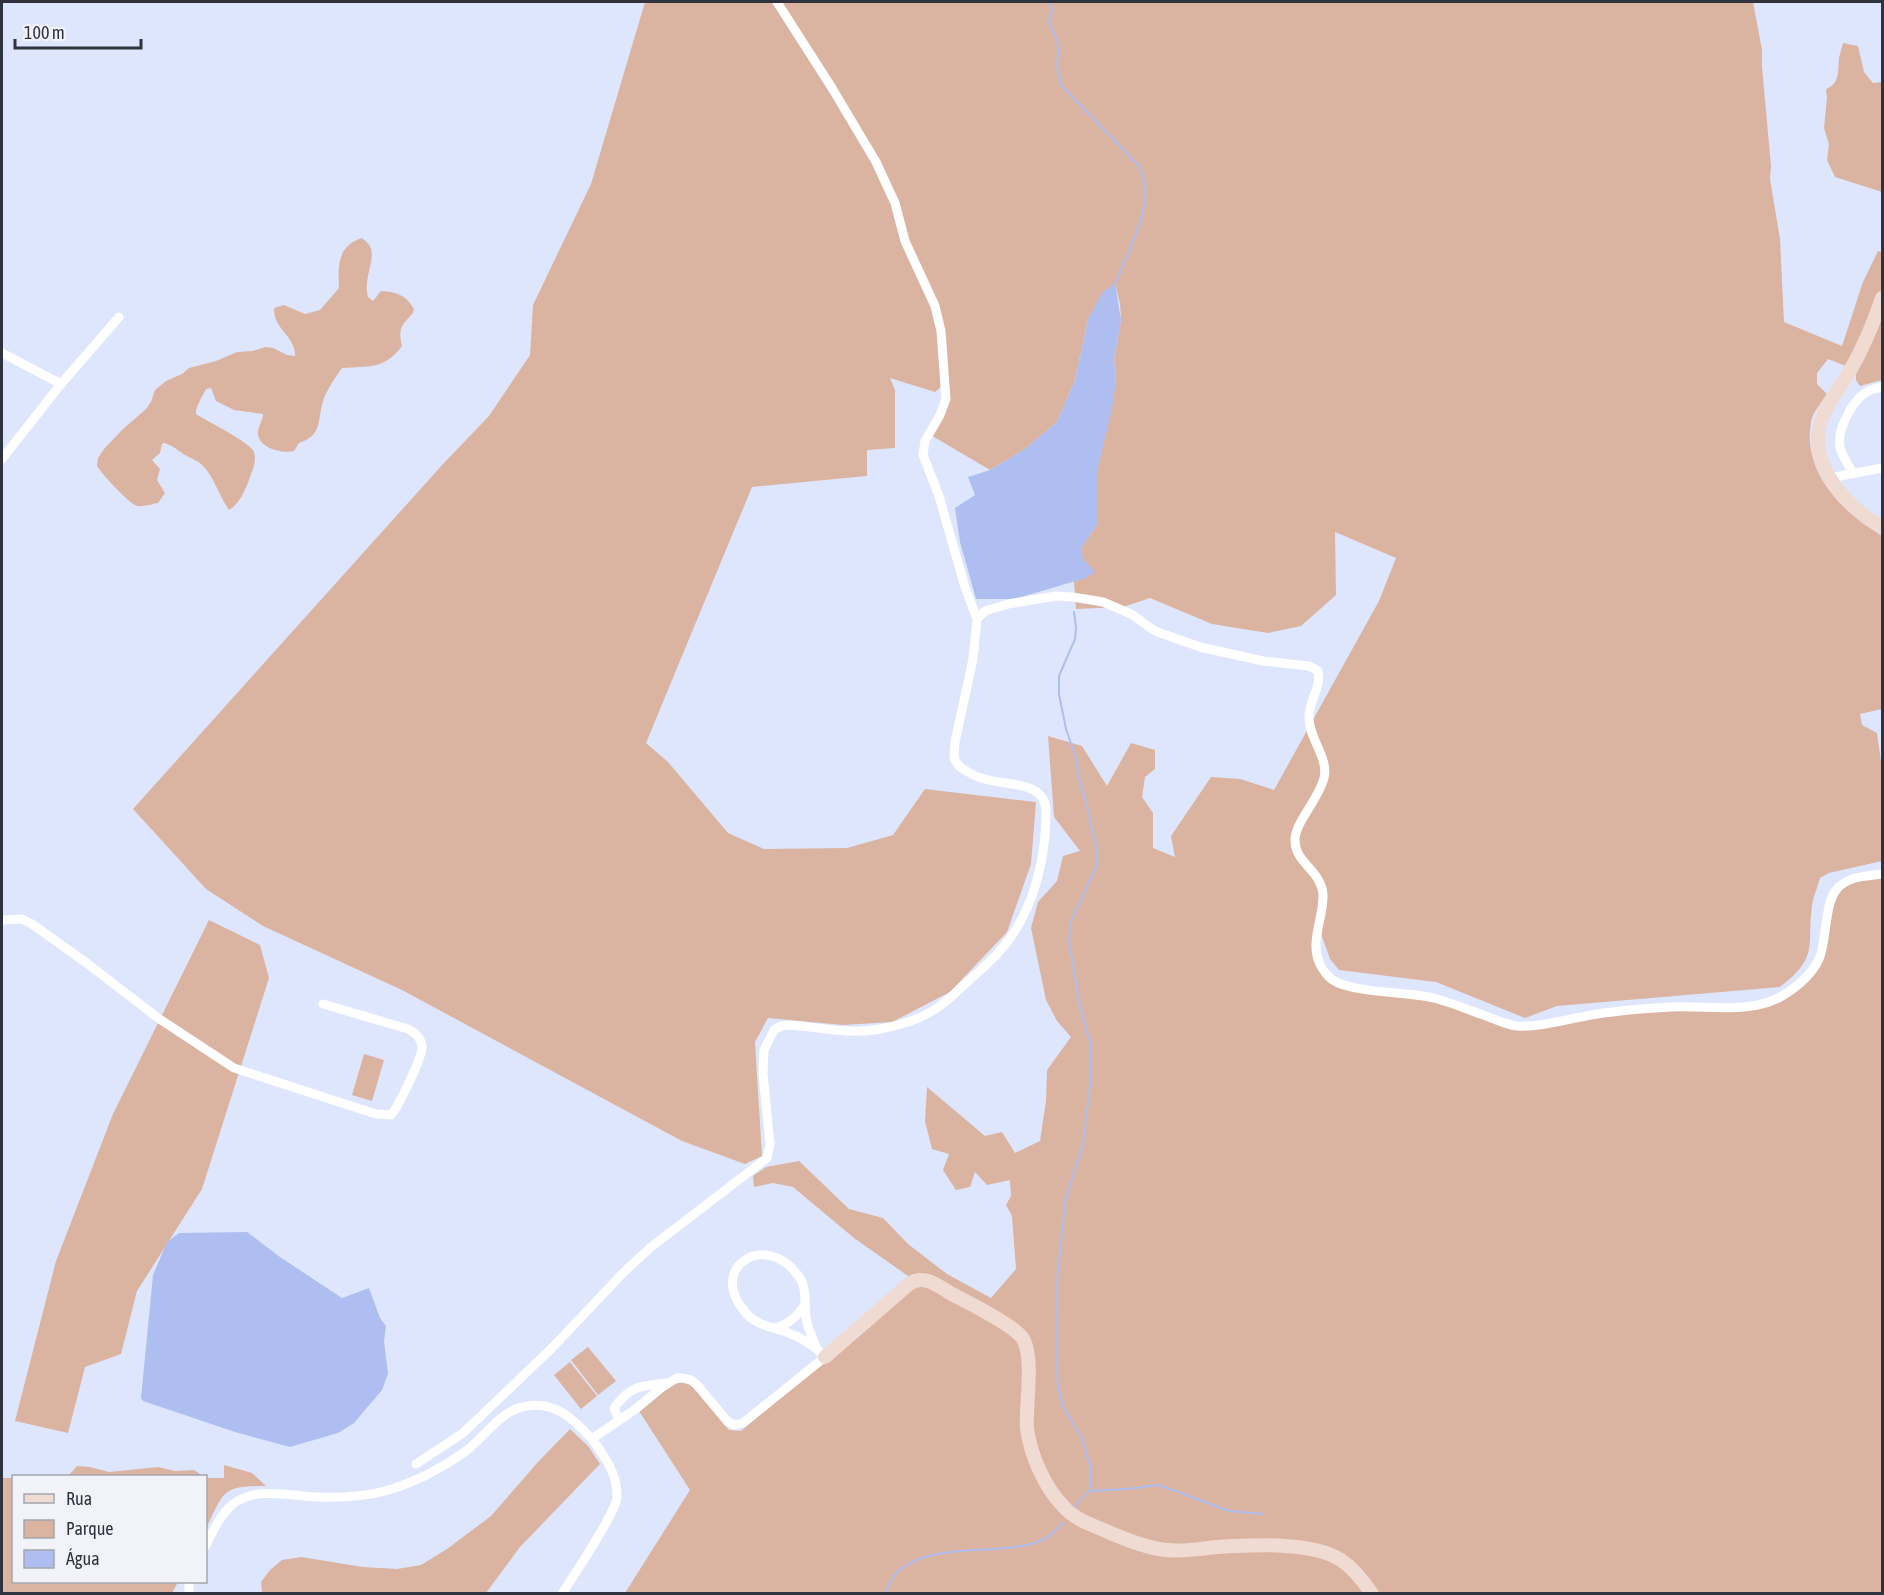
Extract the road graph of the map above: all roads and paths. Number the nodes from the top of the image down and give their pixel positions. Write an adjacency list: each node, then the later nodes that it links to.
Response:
1 (777, 2): 12 (street)
2 (1882, 298): 10 (street)
3 (119, 317): 5 (street)
4 (2, 353): 5 (street)
5 (61, 384): 7 (street)
6 (1882, 387): 9 (street)
7 (2, 459)
8 (1882, 468): 9 (street)
9 (1853, 472): 10 (street)
10 (1830, 478): 11 (street)
11 (1882, 527)
12 (977, 619): 13 (street); 22 (street)
13 (1882, 874)
14 (2, 920): 15 (street)
15 (323, 1004)
16 (806, 1302): 17 (street); 17 (street); 18 (street)
17 (772, 1328): 18 (street)
18 (821, 1353): 19 (street); 25 (street)
19 (670, 1383): 20 (street); 20 (street)
20 (619, 1419): 21 (street)
21 (592, 1439): 23 (street); 24 (street)
22 (416, 1464)
23 (207, 1543)
24 (562, 1593)
25 (1372, 1593)

